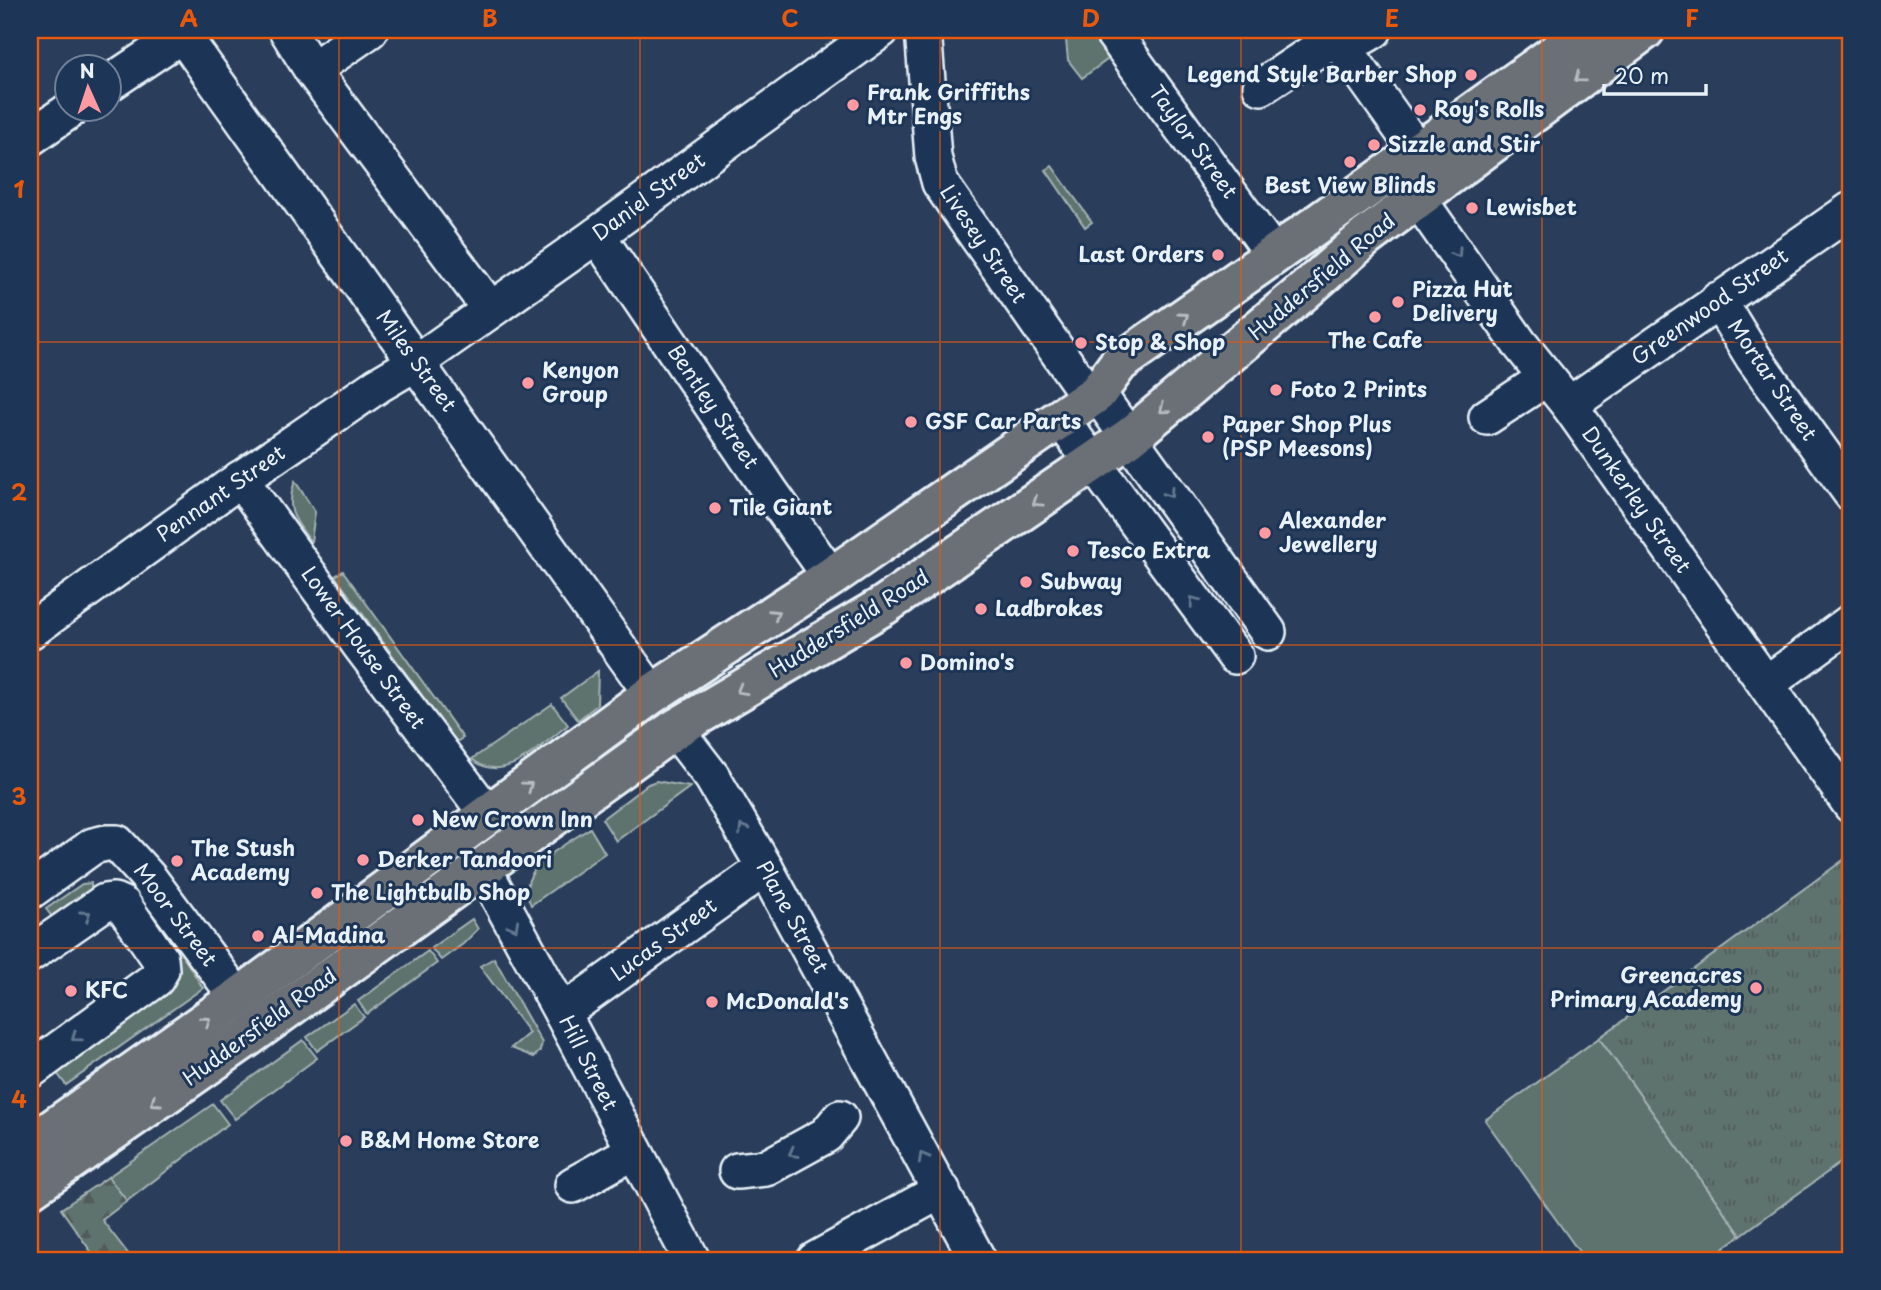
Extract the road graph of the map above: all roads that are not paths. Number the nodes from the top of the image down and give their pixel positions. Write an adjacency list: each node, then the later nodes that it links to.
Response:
1 (287, 30): 10 (street)
2 (370, 30): 10 (street)
3 (881, 30): 18 (street, Daniel Street)
4 (923, 30): 24 (street, Livesey Street)
5 (1111, 30): 19 (street, Taylor Street)
6 (1588, 30): 9 (main road, Huddersfield Road)
7 (183, 31): 11 (street); 22 (street, Miles Street)
8 (1636, 32): 16 (main road, Huddersfield Road, one-way to 16)
9 (1550, 45): 15 (main road, Huddersfield Road)
10 (312, 70): 21 (street)
11 (122, 74)
12 (1261, 87): 15 (street)
13 (53, 122): 14 (street)
14 (30, 138)
15 (1417, 151): 19 (main road, Huddersfield Road)
16 (1417, 198): 23 (street, Dunkerley Street, one-way to 23); 27 (main road, Huddersfield Road, one-way to 27)
17 (1851, 210): 20 (street, Greenwood Street)
18 (597, 235): 21 (street, Daniel Street); 31 (street, Bentley Street)
19 (1274, 255): 24 (main road, Huddersfield Road, one-way to 19)
20 (1718, 300): 25 (street, Greenwood Street); 30 (street, Mortar Street)
21 (490, 309): 22 (street, Daniel Street)
22 (417, 362): 29 (street, Pennant Street); 37 (street, Miles Street)
23 (1546, 378): 25 (street, Dunkerley Street); 26 (street)
24 (1082, 403): 27 (street); 28 (street); 31 (main road, Huddersfield Road)
25 (1569, 405): 36 (street, Dunkerley Street)
26 (1487, 417)
27 (1130, 437): 28 (main road, Huddersfield Road); 34 (street, one-way to 34)
28 (1093, 463): 35 (street, one-way to 28); 38 (main road, Huddersfield Road, one-way to 38)
29 (240, 478): 33 (street, Pennant Street); 40 (street, Lower House Street)
30 (1851, 493)
31 (831, 577): 37 (main road, Huddersfield Road, one-way to 31)
32 (1851, 622): 36 (street)
33 (30, 631)
34 (1268, 632)
35 (1235, 656)
36 (1766, 684): 39 (street, Dunkerley Street)
37 (652, 694): 40 (main road, Huddersfield Road, one-way to 37)
38 (675, 729): 41 (street, Plane Street, one-way to 38); 42 (main road, Huddersfield Road)
39 (1851, 804)
40 (488, 815): 45 (main road, Huddersfield Road)
41 (765, 867): 46 (street, Lucas Street); 54 (street, Plane Street, one-way to 41)
42 (480, 868): 46 (street, Hill Street, one-way to 46); 53 (main road, Huddersfield Road, one-way to 53)
43 (30, 889): 45 (street, Moor Street)
44 (30, 954): 47 (street, one-way to 47)
45 (238, 998): 49 (main road, Huddersfield Road, one-way to 45)
46 (562, 1013): 50 (street, Hill Street)
47 (30, 1068)
48 (840, 1118): 51 (street, one-way to 51)
49 (30, 1145)
50 (634, 1151): 52 (street); 55 (street, Hill Street)
51 (737, 1171)
52 (573, 1185)
53 (30, 1189)
54 (942, 1191): 56 (street); 57 (street, Plane Street)
55 (692, 1260)
56 (816, 1260)
57 (978, 1260)

